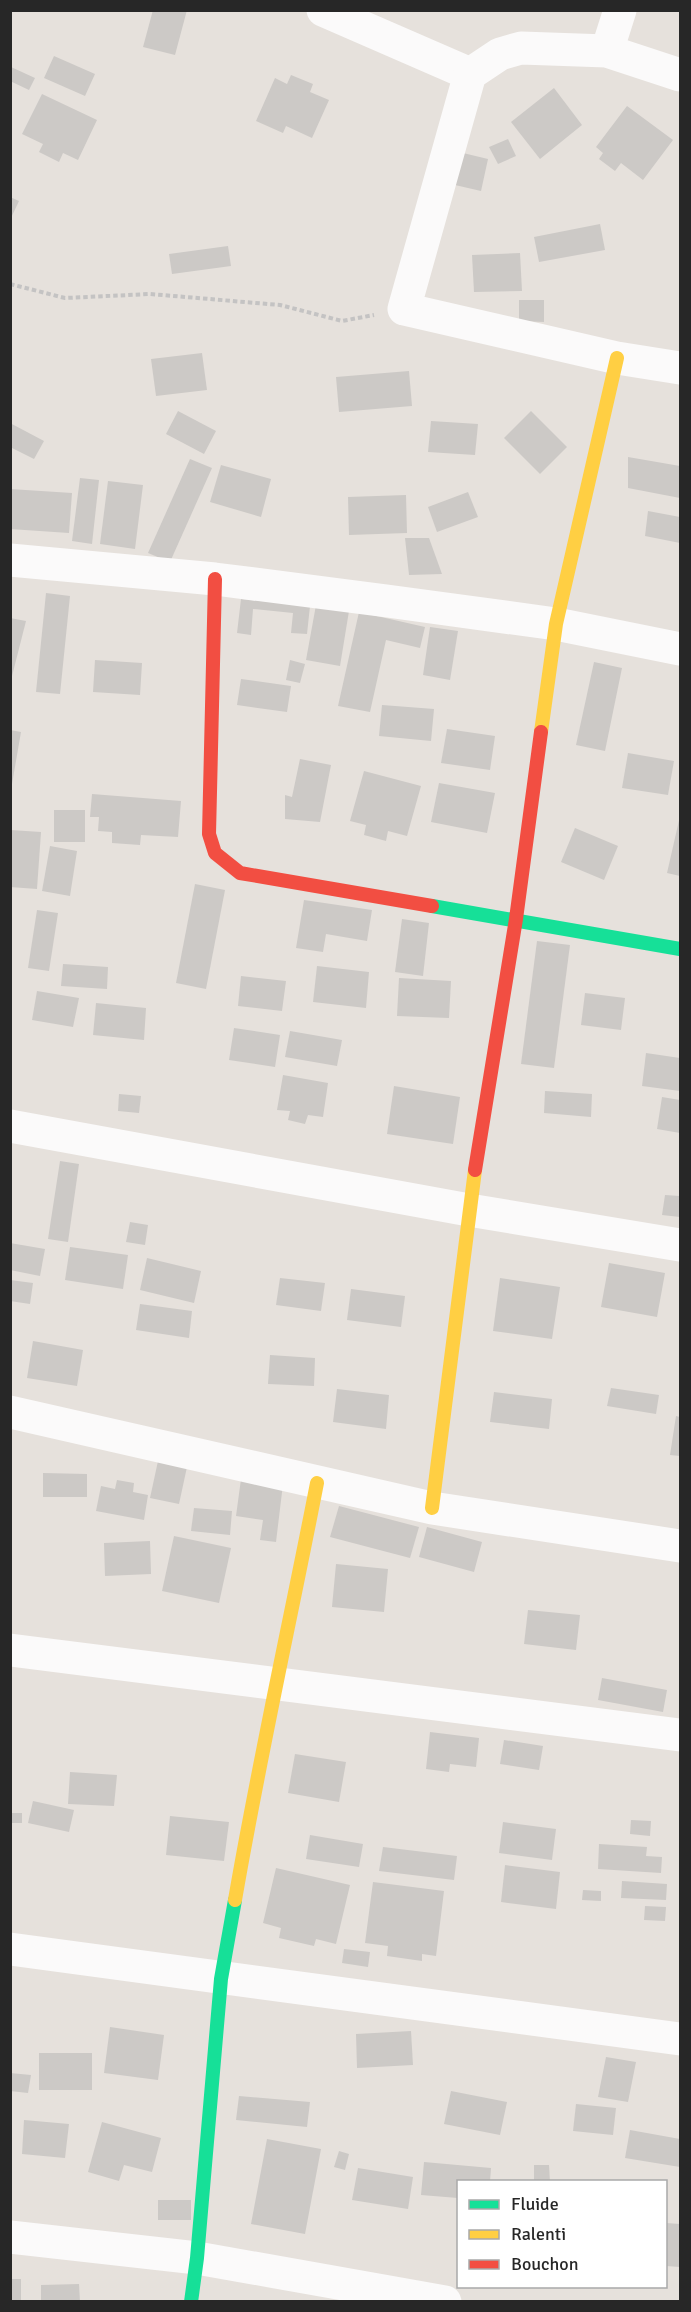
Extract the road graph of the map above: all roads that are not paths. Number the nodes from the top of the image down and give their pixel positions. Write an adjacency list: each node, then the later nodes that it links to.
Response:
1 (323, 10): 4 (street)
2 (620, 10): 3 (street)
3 (607, 51): 4 (street); 5 (street)
4 (470, 74): 6 (street)
5 (681, 75)
6 (617, 358): 7 (street); 10 (street)
7 (681, 368)
8 (10, 560): 9 (street)
9 (215, 579): 10 (street); 12 (street)
10 (556, 624): 11 (street); 12 (street)
11 (681, 649)
12 (516, 919): 13 (street); 15 (street)
13 (681, 949)
14 (10, 1126): 15 (street)
15 (469, 1210): 16 (street); 19 (street)
16 (681, 1245)
17 (10, 1412): 18 (street)
18 (317, 1483): 19 (street); 22 (street)
19 (432, 1508): 20 (street)
20 (681, 1546)
21 (10, 1650): 22 (street)
22 (277, 1686): 23 (street); 25 (street)
23 (681, 1735)
24 (10, 1949): 25 (street)
25 (221, 1979): 26 (street); 28 (street)
26 (681, 2039)
27 (10, 2237): 28 (street)
28 (197, 2258): 29 (street); 30 (street)
29 (191, 2301)
30 (445, 2301)

